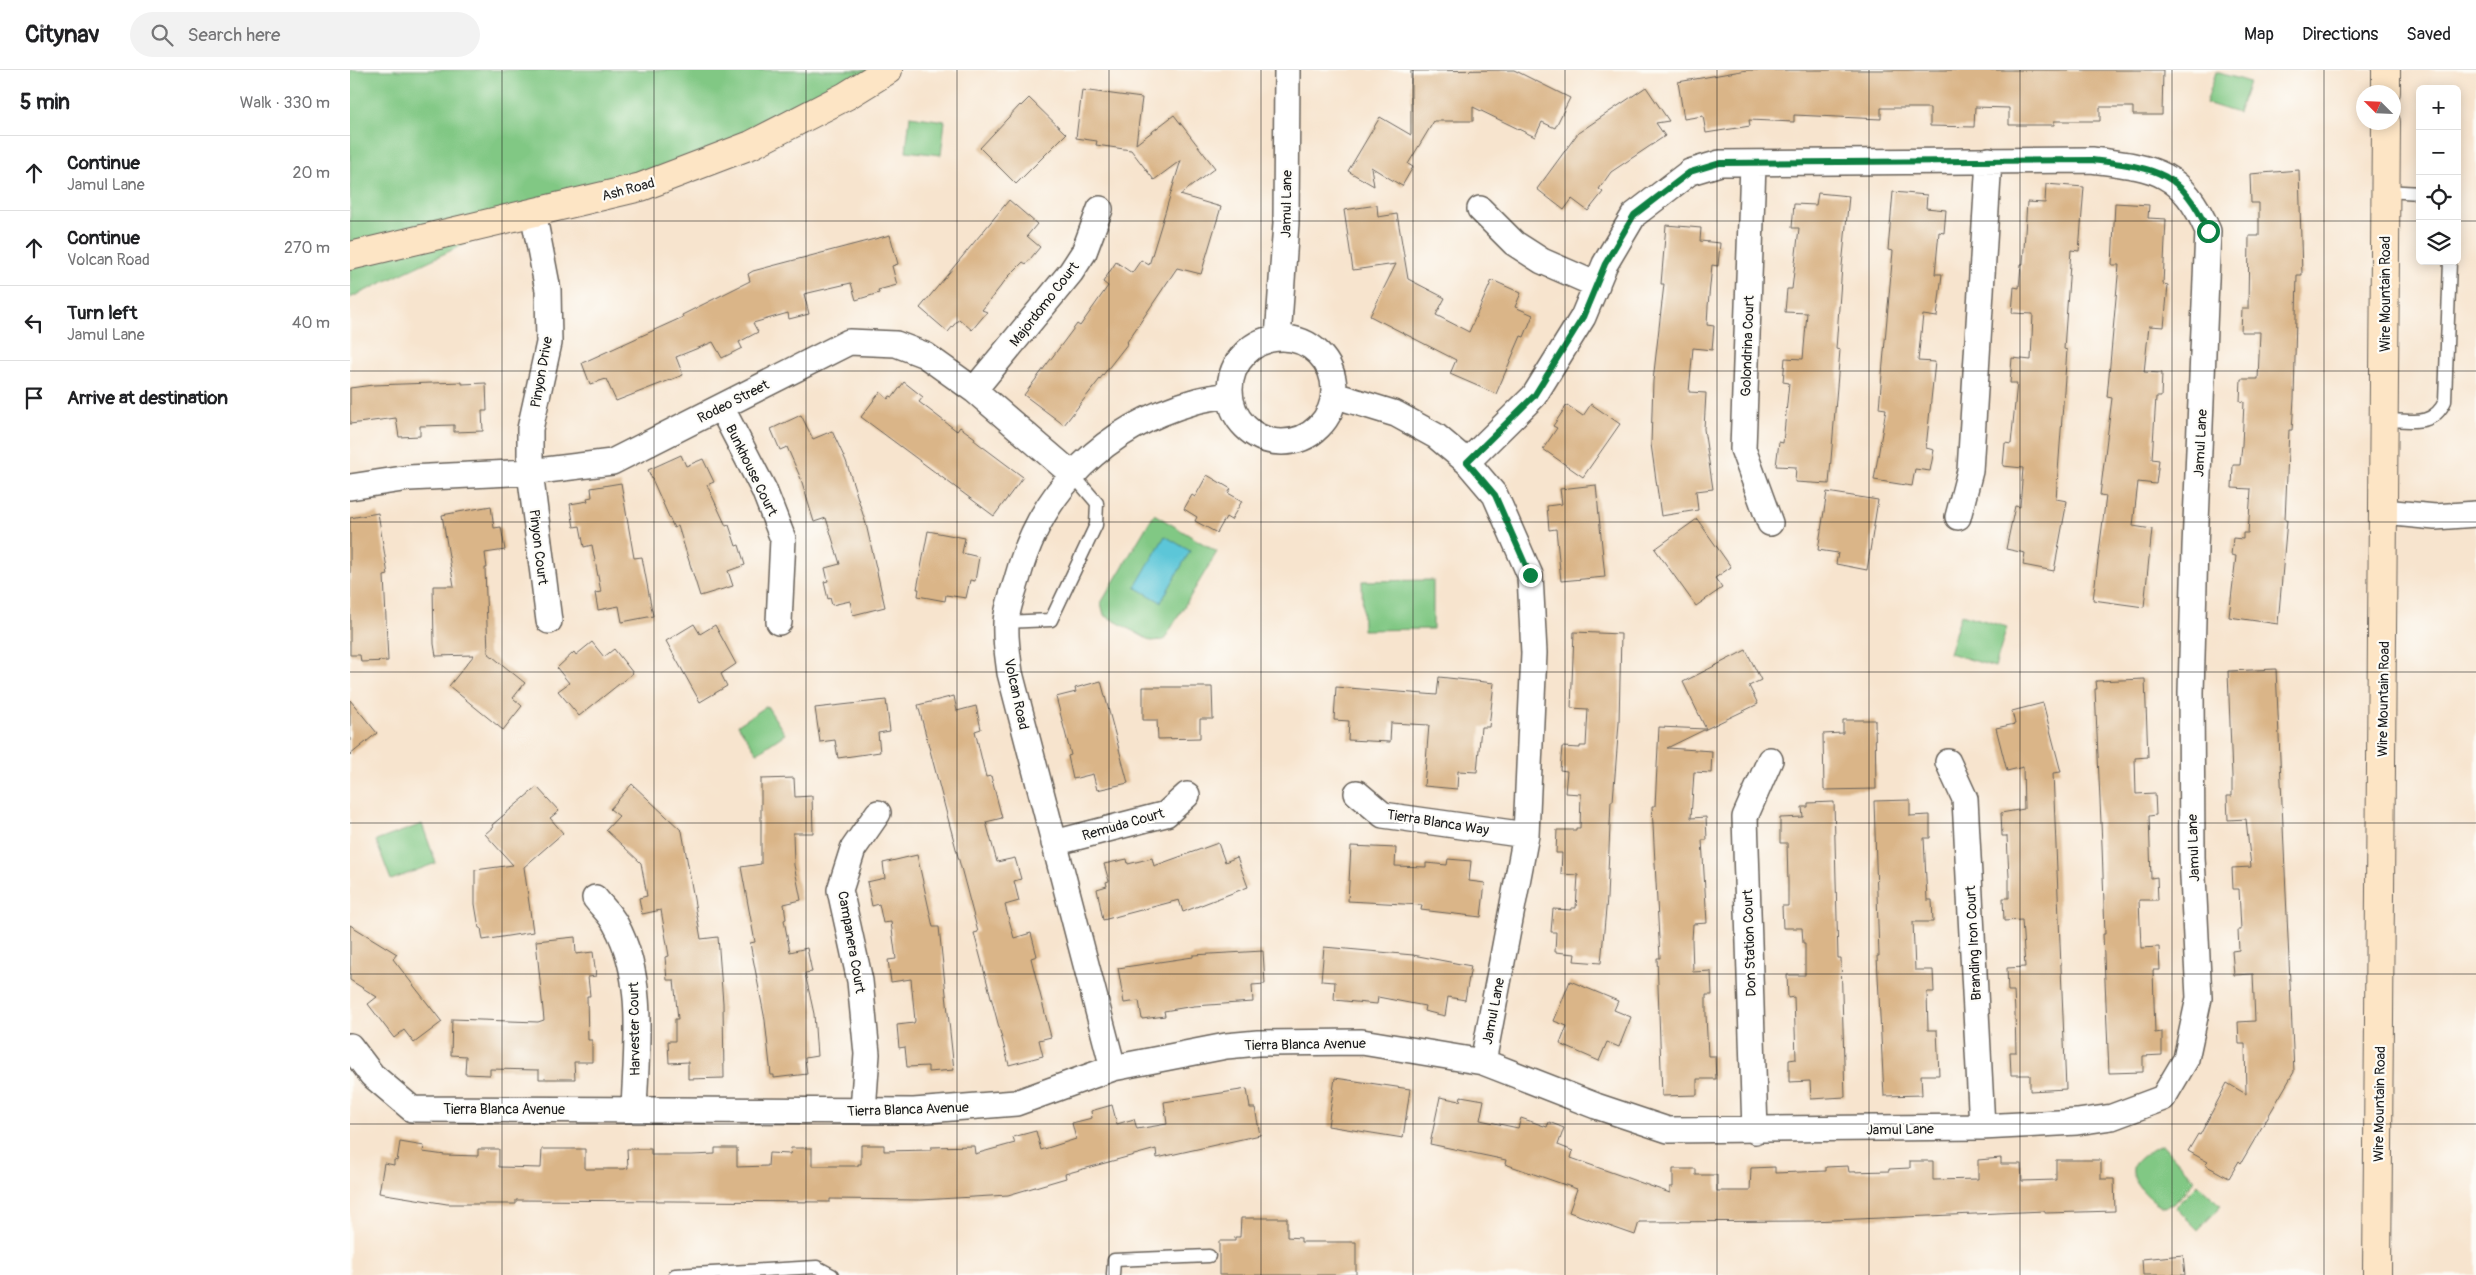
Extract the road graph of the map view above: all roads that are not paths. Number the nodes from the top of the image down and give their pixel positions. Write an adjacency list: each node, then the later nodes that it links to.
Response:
1 (888, 70): 12 (main road, Ash Road)
2 (1287, 70): 16 (street, Jamul Lane)
3 (2386, 70): 4 (main road)
4 (2386, 85)
5 (2386, 130): 8 (main road, Wire Mountain Road)
6 (1989, 160): 7 (street); 28 (street); 46 (street, Jamul Lane)
7 (1753, 164): 15 (street); 29 (street, Golondrina Court)
8 (2386, 191): 9 (lane); 21 (main road, Wire Mountain Road)
9 (2416, 193)
10 (1100, 209): 17 (street, Majordomo Court)
11 (1480, 209): 15 (street)
12 (533, 212): 13 (main road, Ash Road); 23 (street, Pinyon Drive)
13 (350, 256)
14 (2450, 265): 21 (lane)
15 (1596, 285): 22 (street)
16 (1278, 338): 18 (street); 19 (street)
17 (974, 390): 20 (street, Rodeo Street); 24 (street, Rodeo Street)
18 (1230, 395): 19 (street); 24 (street, Volcan Road)
19 (1334, 395): 22 (street, Jamul Lane)
20 (721, 407): 23 (street, Rodeo Street); 31 (street, Bunkhouse Court)
21 (2385, 420): 26 (main road, Wire Mountain Road)
22 (1467, 462): 38 (street, Jamul Lane)
23 (530, 472): 25 (street, Rodeo Street); 30 (street, Pinyon Court)
24 (1073, 475): 32 (street, Volcan Road); 32 (lane)
25 (350, 487)
26 (2384, 512): 27 (street); 53 (main road, Wire Mountain Road)
27 (2476, 514)
28 (1958, 517)
29 (1770, 523)
30 (549, 621)
31 (779, 622)
32 (1006, 622): 39 (street, Volcan Road)
33 (1770, 760): 47 (street, Don Station Court)
34 (1948, 762): 46 (street, Branding Iron Court)
35 (1357, 793): 38 (street, Tierra Blanca Way)
36 (1187, 795): 39 (street, Remuda Court)
37 (878, 813): 45 (street, Campanera Court)
38 (1526, 835): 42 (street, Jamul Lane)
39 (1054, 843): 43 (street, Volcan Road)
40 (595, 898): 44 (street, Harvester Court)
41 (350, 1046): 44 (street, Tierra Blanca Avenue)
42 (1484, 1062): 43 (street, Tierra Blanca Avenue); 47 (street, Jamul Lane)
43 (1113, 1068): 45 (street, Tierra Blanca Avenue)
44 (634, 1110): 45 (street, Tierra Blanca Avenue)
45 (863, 1111)
46 (1982, 1127): 47 (street, Jamul Lane)
47 (1755, 1131)
48 (1209, 1256): 52 (lane)
49 (798, 1272): 50 (lane); 51 (lane)
50 (675, 1275)
51 (832, 1275)
52 (1114, 1275)
53 (2377, 1275)

